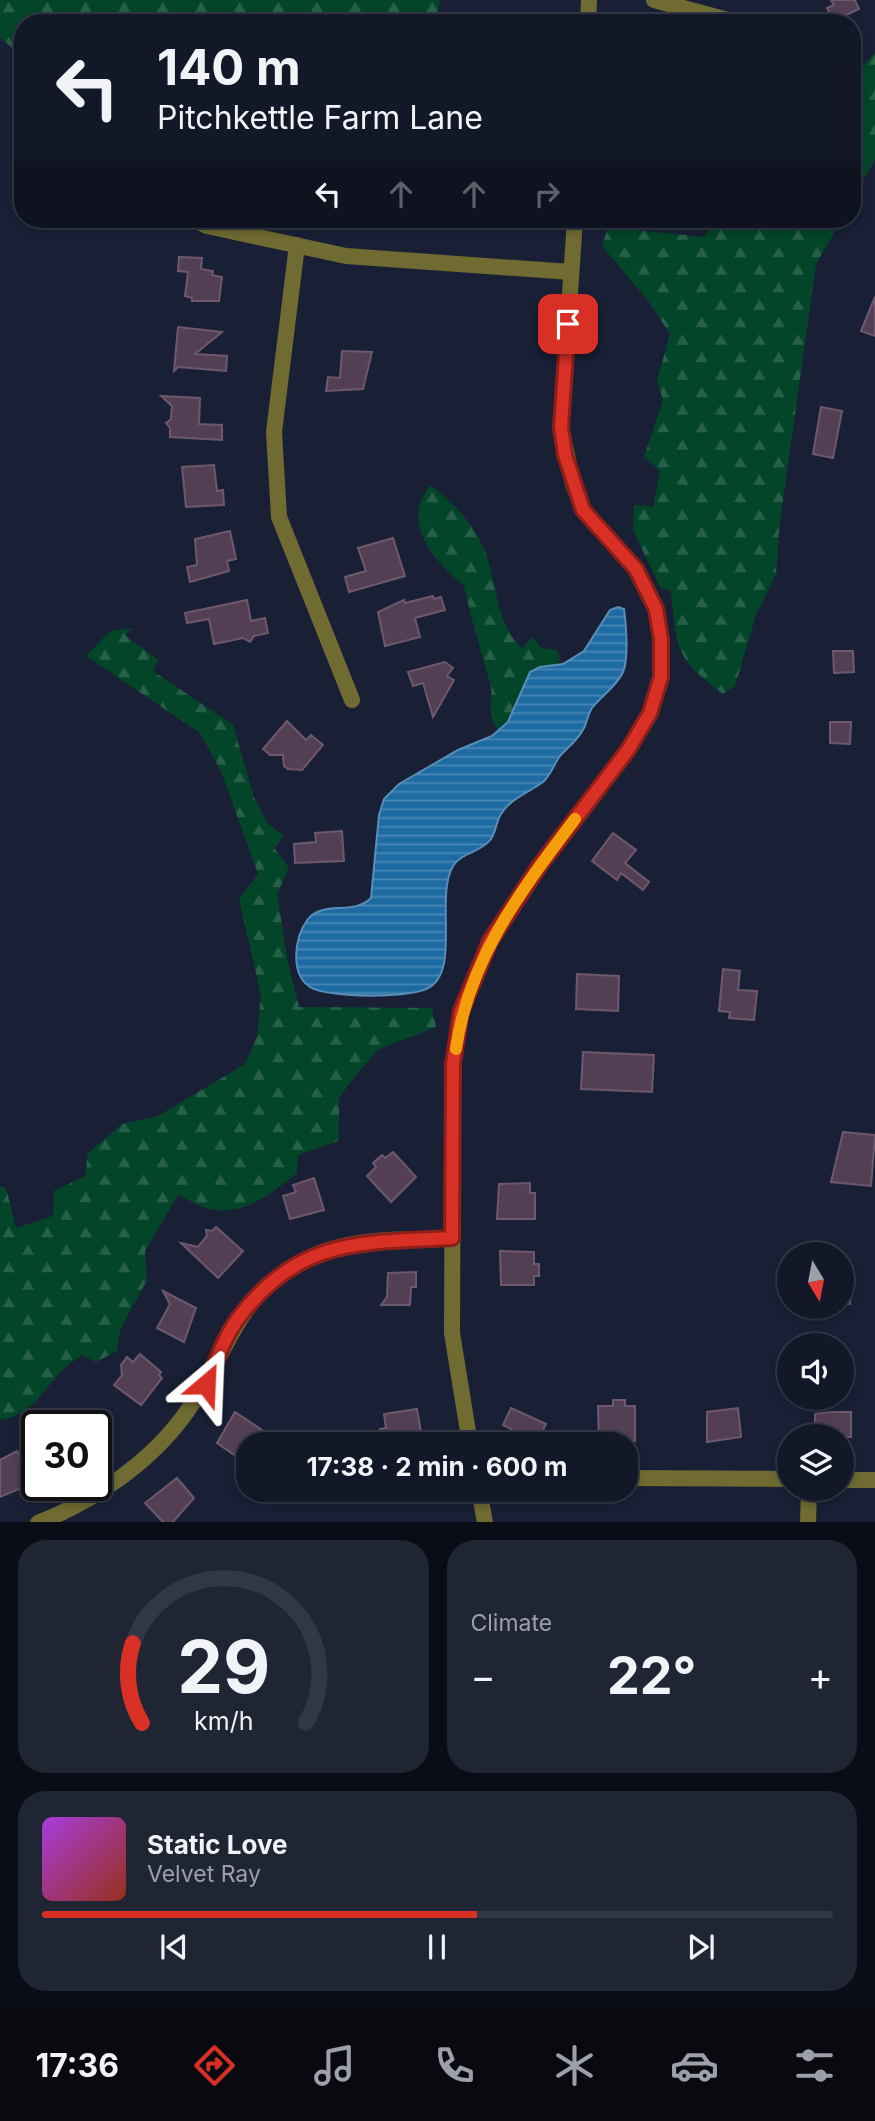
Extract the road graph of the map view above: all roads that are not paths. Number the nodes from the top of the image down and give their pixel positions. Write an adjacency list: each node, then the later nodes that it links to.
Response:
1 (654, 0): 2 (street)
2 (706, 14)
3 (216, 228): 5 (street)
4 (574, 228): 6 (street)
5 (296, 245): 6 (street); 7 (street)
6 (571, 272): 8 (street)
7 (352, 699)
8 (452, 1238): 9 (street); 16 (street)
9 (468, 1432)
10 (638, 1478): 11 (street)
11 (777, 1479)
12 (854, 1480): 13 (street)
13 (875, 1480)
14 (809, 1501): 18 (street)
15 (482, 1502): 17 (street)
16 (38, 1522)
17 (485, 1522)
18 (808, 1522)

